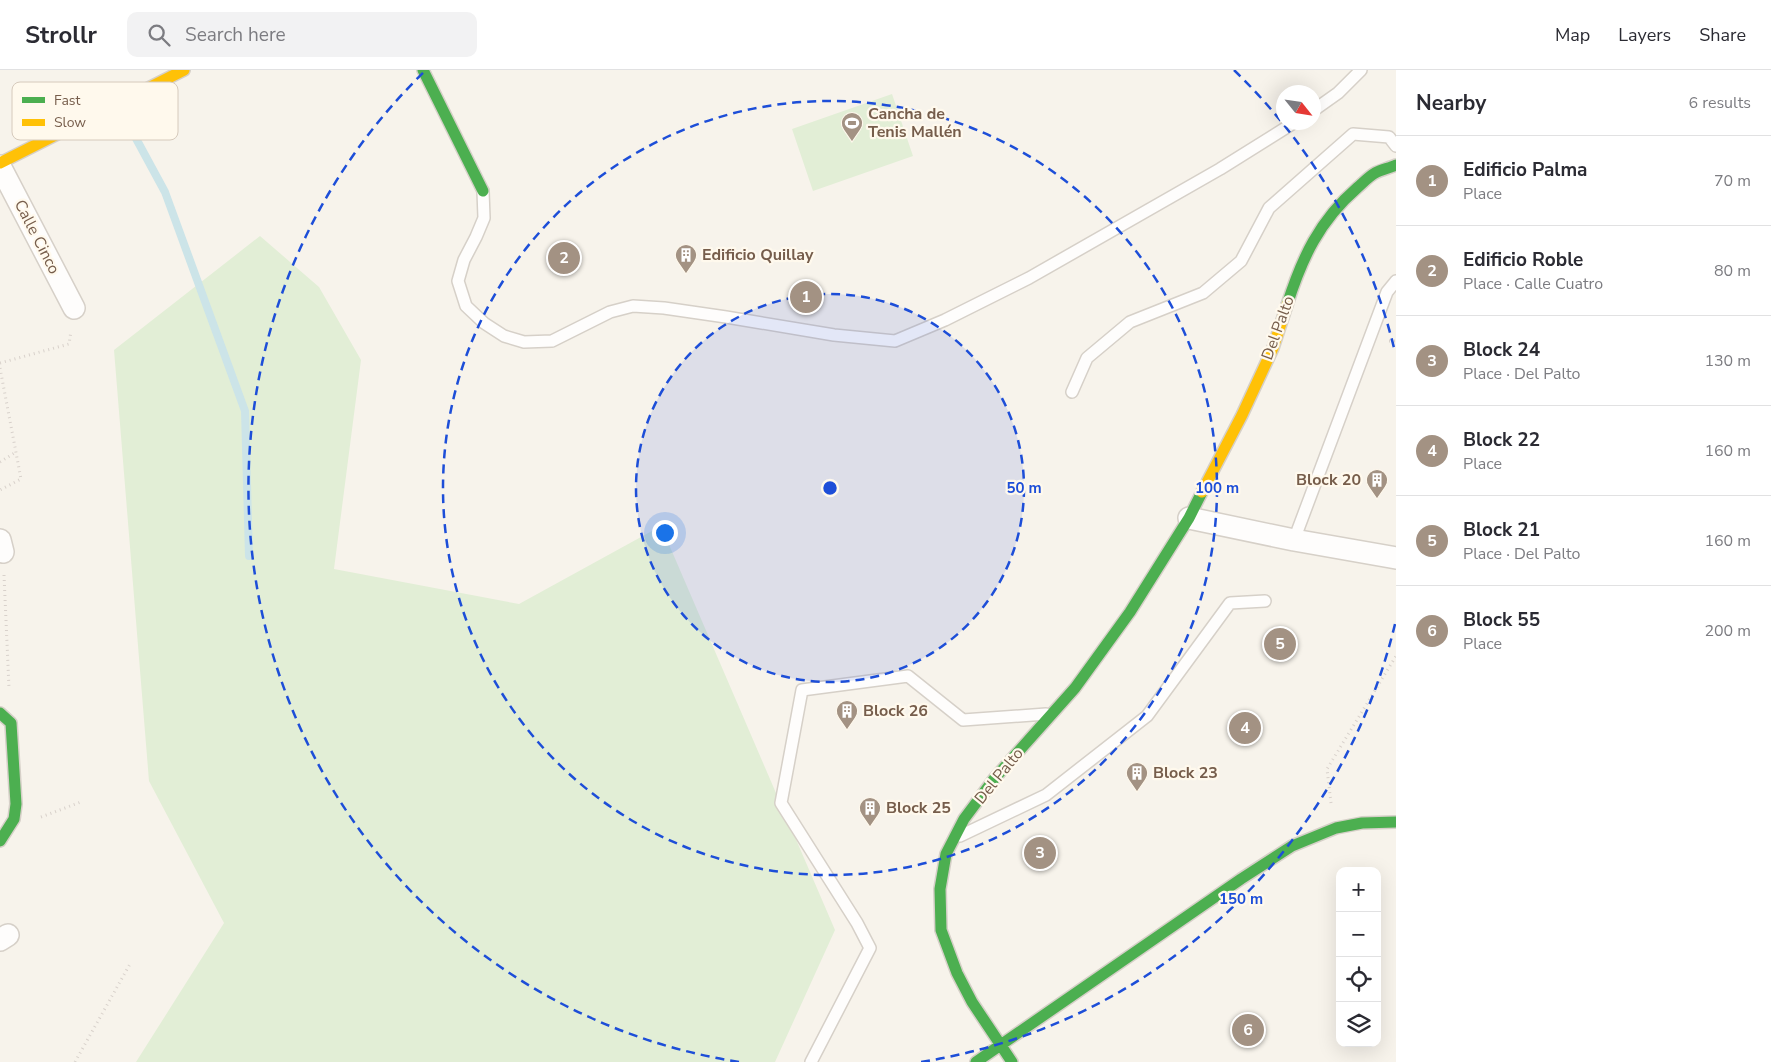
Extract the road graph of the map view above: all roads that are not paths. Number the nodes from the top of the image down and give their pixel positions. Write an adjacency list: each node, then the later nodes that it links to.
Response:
1 (184, 70): 4 (street)
2 (423, 70): 11 (street)
3 (1361, 70): 5 (lane)
4 (161, 82)
5 (1321, 105)
6 (1282, 130): 11 (lane)
7 (47, 140): 9 (street)
8 (1396, 146): 14 (lane)
9 (0, 164): 13 (street, Calle Cinco)
10 (1396, 165): 15 (street, Del Palto)
11 (482, 191)
12 (1396, 281): 16 (lane)
13 (74, 308)
14 (1072, 392)
15 (1189, 518): 16 (street); 20 (street, Del Palto)
16 (1294, 540): 17 (street)
17 (1396, 558)
18 (1265, 601): 22 (lane)
19 (0, 713): 23 (street)
20 (1053, 713): 22 (street, Del Palto); 25 (lane)
21 (1396, 822): 24 (street)
22 (954, 839): 24 (street, Del Palto)
23 (0, 841)
24 (1001, 1044): 26 (street); 27 (street, Del Palto)
25 (812, 1062)
26 (976, 1062)
27 (1012, 1062)

